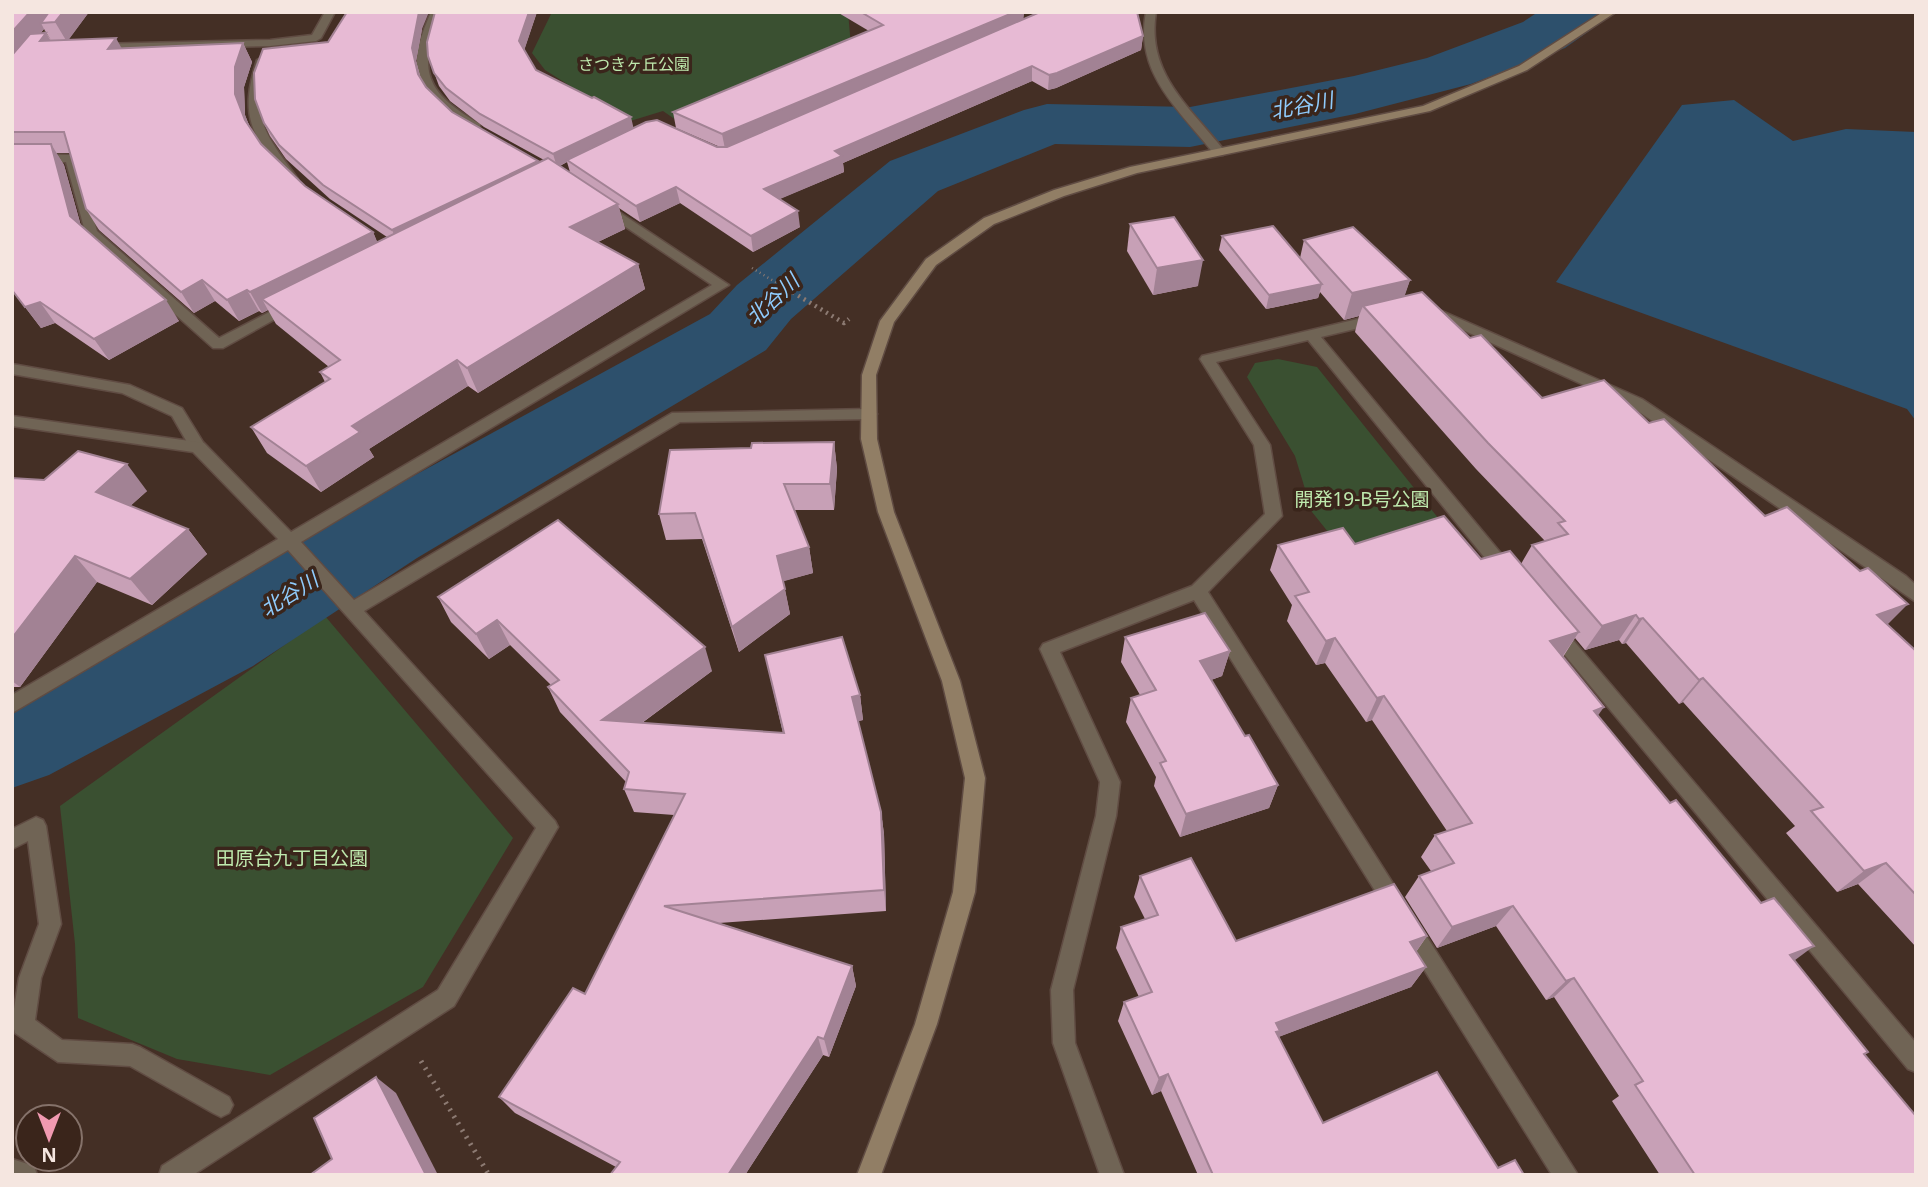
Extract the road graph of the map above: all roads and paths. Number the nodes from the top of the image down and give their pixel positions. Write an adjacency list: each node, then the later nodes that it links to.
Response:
1 (68, 12): 8 (street)
2 (330, 12): 6 (street)
3 (436, 12): 11 (street)
4 (1151, 12): 12 (street)
5 (1611, 12): 12 (main road)
6 (270, 43): 7 (street); 14 (street)
7 (80, 47)
8 (39, 48): 9 (street); 10 (street)
9 (53, 48)
10 (12, 79)
11 (491, 136)
12 (1219, 151): 20 (main road)
13 (12, 158): 17 (street)
14 (306, 190)
15 (588, 195): 26 (street)
16 (770, 279): 20 (path)
17 (302, 302)
18 (1415, 310): 29 (street)
19 (1390, 317): 21 (street)
20 (887, 321): 23 (main road)
21 (1312, 336): 27 (street); 28 (street)
22 (12, 369): 25 (street)
23 (869, 414): 30 (street); 41 (main road)
24 (12, 421): 25 (street)
25 (198, 447): 26 (street)
26 (292, 543): 30 (street); 32 (street)
27 (1198, 591): 42 (street); 43 (street)
28 (1523, 592)
29 (1916, 595)
30 (351, 608): 34 (street)
31 (1540, 613): 35 (street)
32 (12, 705)
33 (12, 841): 36 (street)
34 (400, 1026): 39 (street); 40 (path)
35 (1916, 1061)
36 (221, 1105)
37 (12, 1171): 38 (street)
38 (25, 1175)
39 (171, 1175)
40 (489, 1175)
41 (869, 1175)
42 (1112, 1175)
43 (1566, 1175)

